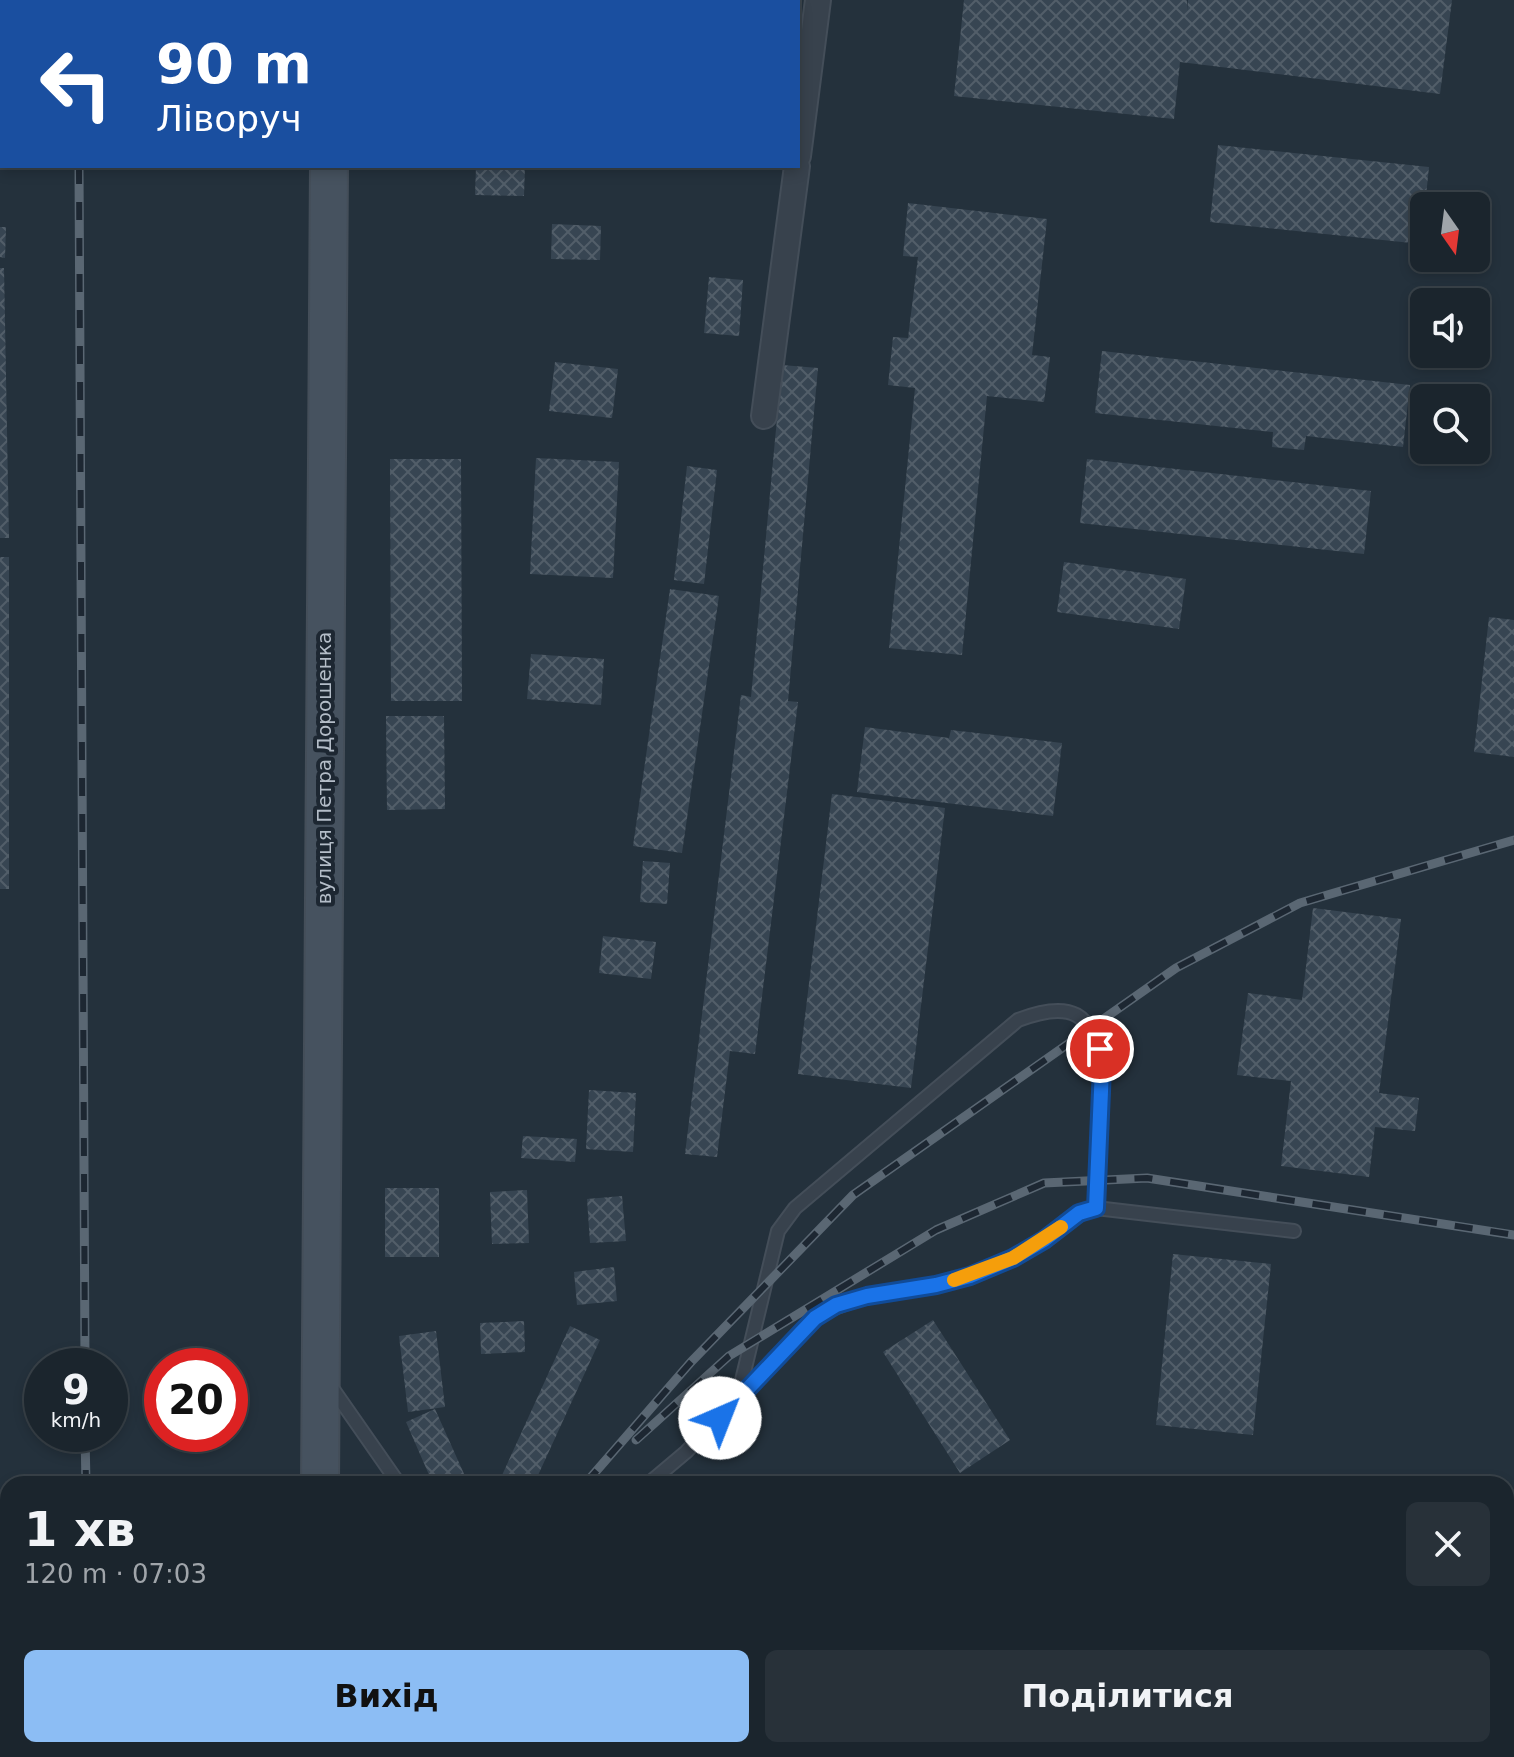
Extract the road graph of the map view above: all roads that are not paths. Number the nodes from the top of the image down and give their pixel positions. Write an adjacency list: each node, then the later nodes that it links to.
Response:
1 (818, 0): 2 (street)
2 (800, 140)
3 (329, 168): 8 (street, вулиця Петра Дорошенка)
4 (797, 168): 5 (street)
5 (764, 416)
6 (1096, 1208): 7 (lane); 9 (lane); 9 (lane)
7 (1294, 1231)
8 (320, 1370): 10 (street, вулиця Петра Дорошенка); 11 (lane)
9 (737, 1401): 12 (lane)
10 (320, 1476)
11 (393, 1476)
12 (658, 1476)

